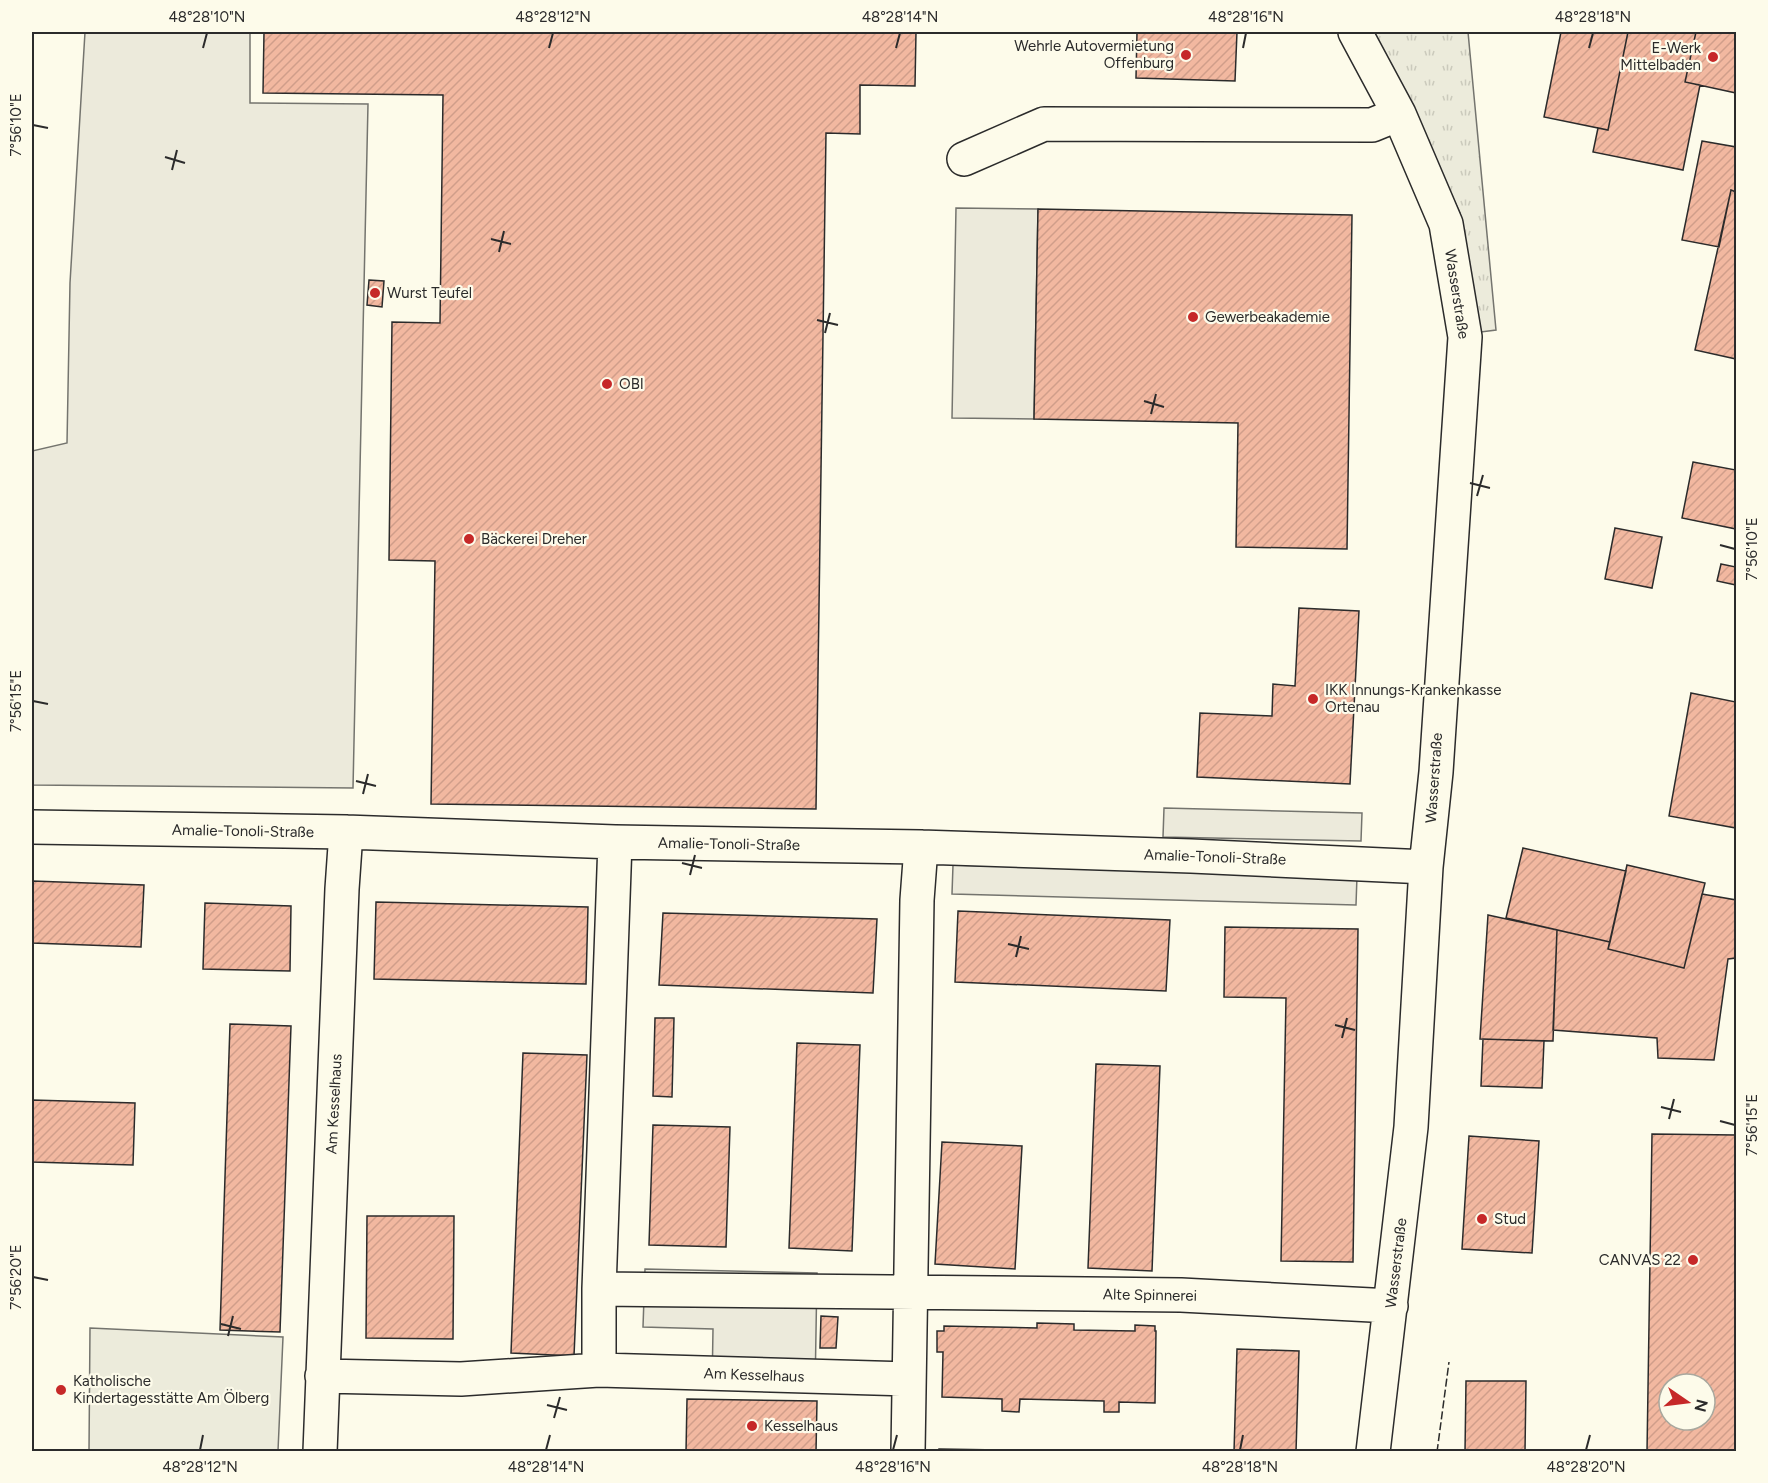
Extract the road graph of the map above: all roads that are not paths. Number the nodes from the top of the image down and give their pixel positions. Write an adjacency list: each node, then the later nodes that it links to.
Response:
1 (1355, 32): 2 (street, Wasserstraße)
2 (1399, 114): 3 (street); 8 (street, Wasserstraße)
3 (964, 159)
4 (32, 827): 5 (street, Amalie-Tonoli-Straße)
5 (346, 832): 6 (street, Amalie-Tonoli-Straße); 13 (street, Am Kesselhaus)
6 (615, 842): 7 (street, Amalie-Tonoli-Straße); 9 (street)
7 (921, 847): 8 (street, Amalie-Tonoli-Straße); 10 (street)
8 (1426, 867): 11 (street, Wasserstraße)
9 (599, 1289): 10 (street); 12 (street)
10 (909, 1291): 11 (street, Alte Spinnerei); 14 (street)
11 (1391, 1306): 17 (street, Wasserstraße)
12 (599, 1370): 13 (street, Am Kesselhaus); 14 (street, Am Kesselhaus)
13 (322, 1376): 15 (street, Am Kesselhaus)
14 (909, 1379): 16 (street)
15 (320, 1452)
16 (908, 1452)
17 (1373, 1452)

